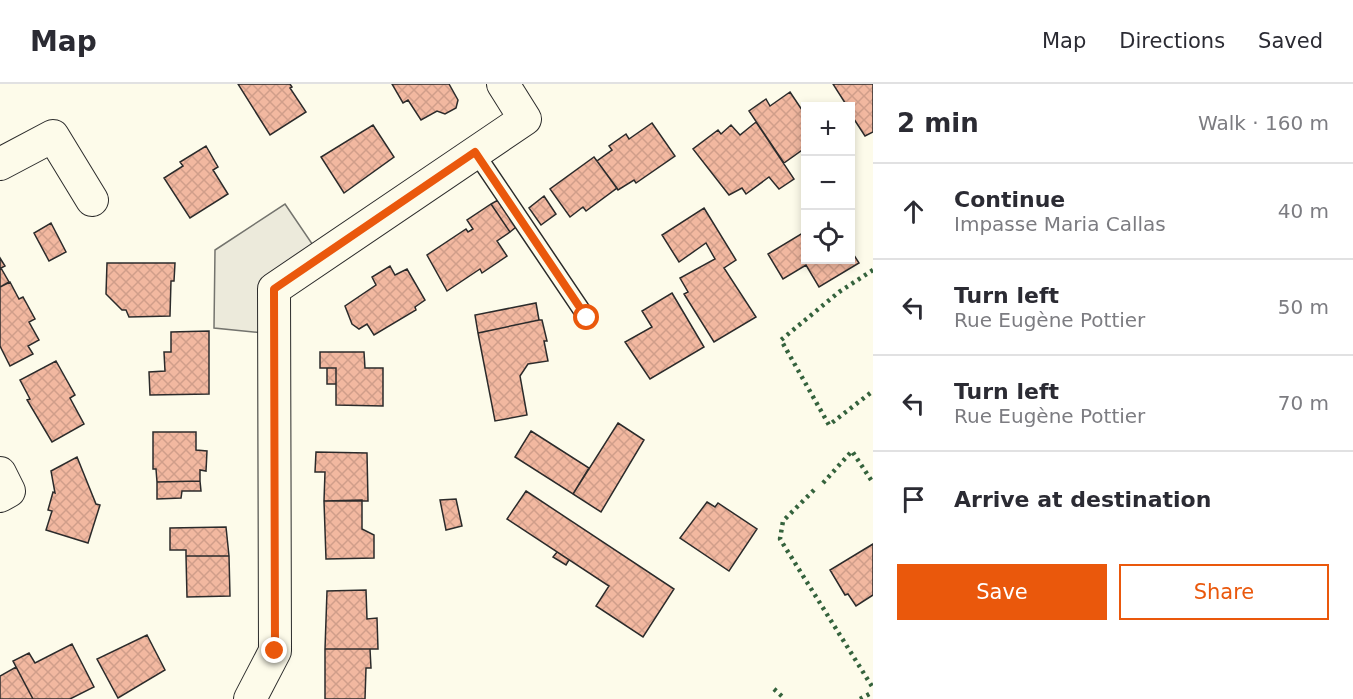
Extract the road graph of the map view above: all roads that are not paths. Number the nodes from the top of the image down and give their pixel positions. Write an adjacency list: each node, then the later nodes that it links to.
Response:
1 (503, 84): 2 (street)
2 (475, 152): 5 (lane); 8 (street)
3 (0, 164): 4 (street)
4 (92, 201)
5 (587, 318)
6 (0, 473): 7 (street)
7 (0, 496)
8 (250, 699)

